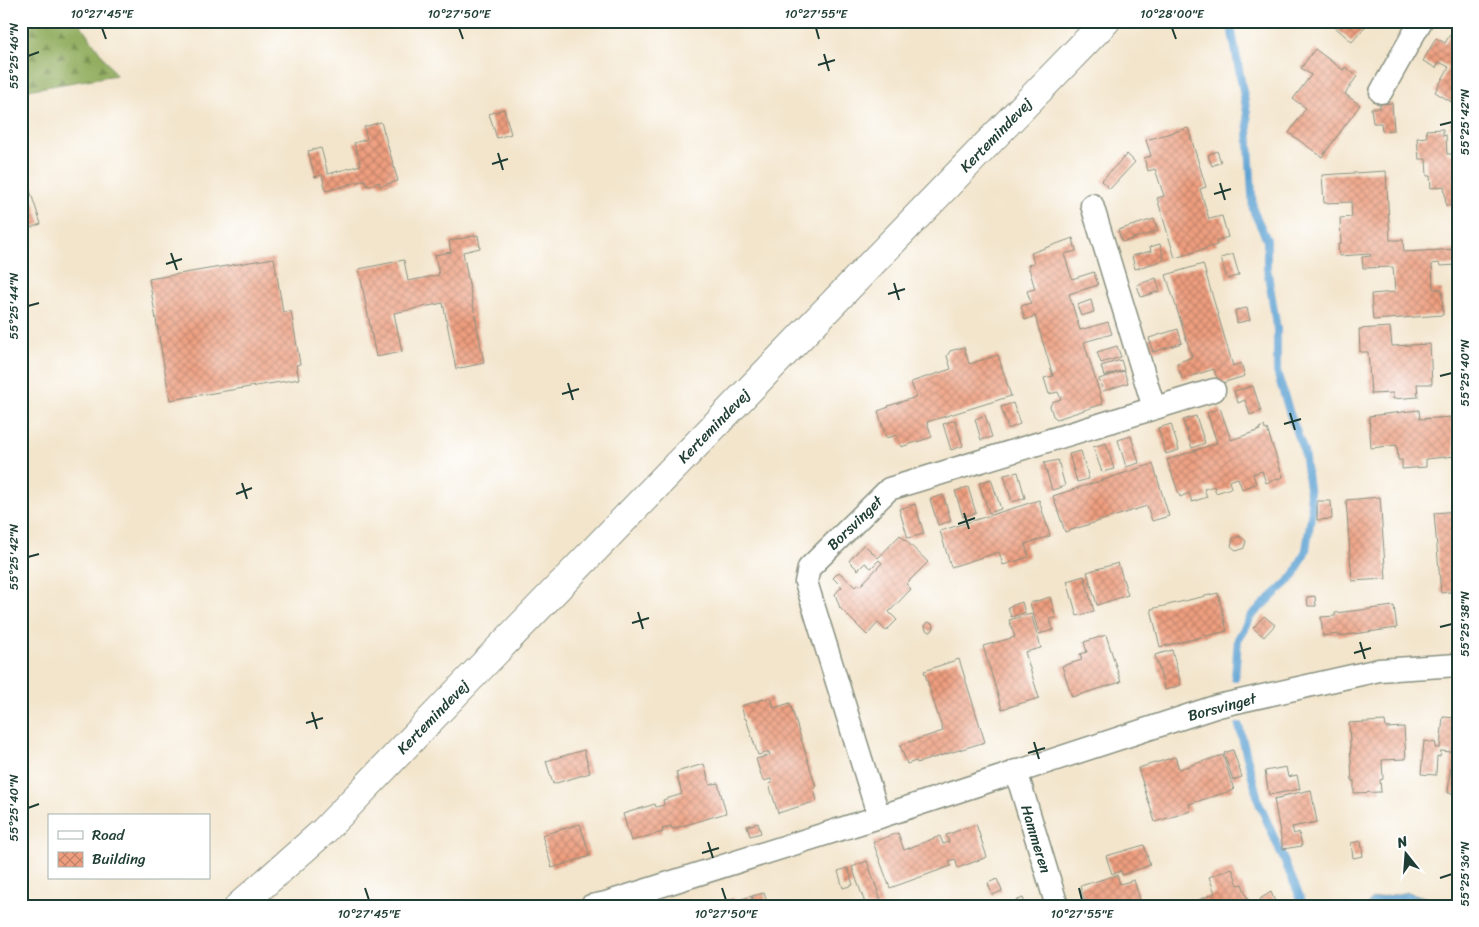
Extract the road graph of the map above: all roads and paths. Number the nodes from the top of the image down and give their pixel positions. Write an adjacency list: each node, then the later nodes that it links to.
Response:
1 (1106, 21): 10 (main road, Kertemindevej)
2 (1421, 21): 3 (street)
3 (1381, 92)
4 (1092, 205): 6 (street)
5 (1214, 390): 6 (street, Borsvinget)
6 (1154, 408): 9 (street, Borsvinget)
7 (1458, 664): 8 (street, Borsvinget)
8 (1016, 771): 9 (street, Borsvinget); 14 (street, Hammeren)
9 (879, 817): 13 (street, Borsvinget)
10 (324, 831): 11 (main road, Kertemindevej); 12 (main road, Kertemindevej)
11 (239, 906)
12 (265, 906)
13 (591, 906)
14 (1056, 906)

